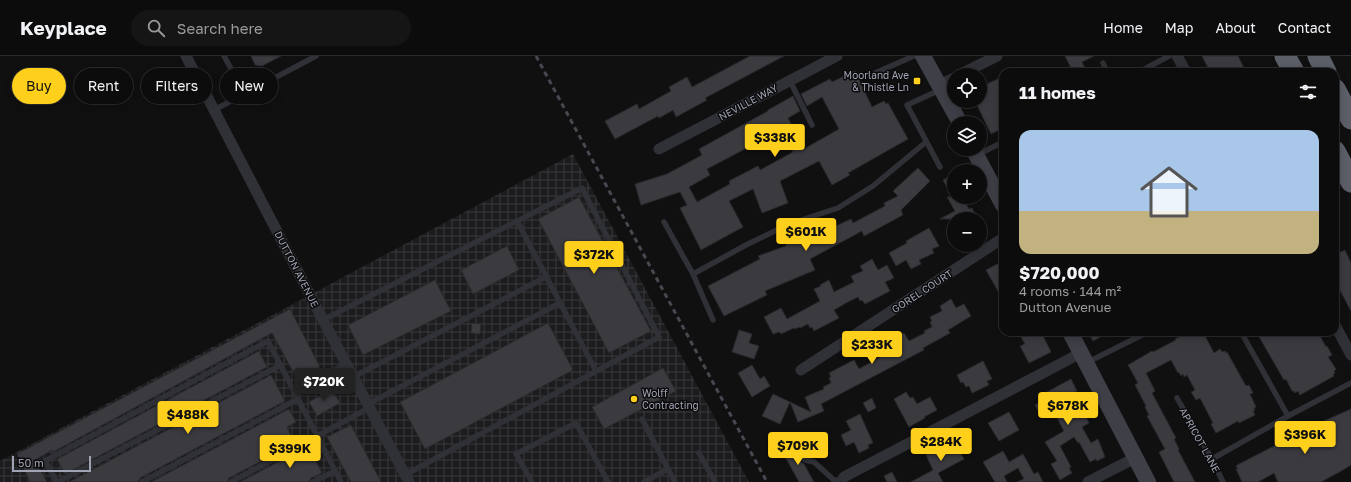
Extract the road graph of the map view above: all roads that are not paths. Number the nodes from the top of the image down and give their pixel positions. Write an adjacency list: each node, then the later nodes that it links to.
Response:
1 (186, 56): 27 (street, DUTTON AVENUE)
2 (224, 56): 13 (lane)
3 (837, 56): 22 (street, NEVILLE WAY)
4 (914, 56): 20 (lane)
5 (924, 56): 24 (street)
6 (997, 56): 14 (street)
7 (1169, 56): 16 (lane)
8 (1177, 56): 17 (street)
9 (1285, 56): 18 (highway)
10 (1318, 56): 19 (highway)
11 (313, 57): 21 (lane)
12 (1103, 63): 15 (lane)
13 (231, 68)
14 (973, 68)
15 (1105, 68)
16 (1146, 68)
17 (1184, 68)
18 (1292, 68)
19 (1324, 68)
20 (875, 73)
21 (278, 76)
22 (790, 81): 30 (lane); 34 (street, NEVILLE WAY)
23 (947, 83): 24 (street)
24 (941, 87): 28 (street); 31 (lane)
25 (1339, 96): 29 (highway)
26 (226, 104): 27 (lane)
27 (214, 110): 46 (street, DUTTON AVENUE)
28 (956, 116)
29 (1351, 119)
30 (812, 125)
31 (926, 142): 37 (lane); 43 (lane)
32 (999, 143): 33 (lane)
33 (987, 148)
34 (659, 149)
35 (977, 156): 39 (street)
36 (1339, 159): 38 (highway)
37 (940, 167)
38 (1351, 182)
39 (999, 197)
40 (517, 221): 44 (lane); 46 (lane); 57 (lane)
41 (664, 222): 43 (lane)
42 (999, 241): 56 (street, GOREL COURT)
43 (693, 274): 47 (lane)
44 (546, 277): 45 (lane); 58 (lane)
45 (560, 303): 57 (lane); 63 (lane)
46 (323, 320): 54 (street, DUTTON AVENUE)
47 (713, 320)
48 (1339, 332): 52 (street)
49 (1072, 336): 53 (street)
50 (1138, 336): 53 (lane)
51 (1243, 336): 64 (lane)
52 (1351, 355)
53 (1083, 358): 69 (street); 73 (street)
54 (346, 364): 58 (street, DUTTON AVENUE); 60 (lane)
55 (281, 365): 60 (lane); 75 (lane); 75 (lane)
56 (800, 370)
57 (596, 371): 74 (lane)
58 (353, 377): 63 (street, DUTTON AVENUE)
59 (1351, 383): 64 (lane)
60 (295, 392): 61 (lane)
61 (298, 398): 66 (lane); 76 (lane)
62 (1177, 398): 70 (lane, APRICOT LANE)
63 (368, 406): 66 (lane); 74 (street, DUTTON AVENUE)
64 (1288, 416): 70 (lane)
65 (642, 419): 71 (lane)
66 (317, 435): 72 (lane); 77 (lane)
67 (800, 448): 73 (lane)
68 (700, 453): 84 (lane)
69 (1135, 458): 85 (street); 86 (street)
70 (1212, 459): 87 (lane, APRICOT LANE)
71 (668, 469): 82 (lane); 83 (lane)
72 (335, 470): 78 (lane); 79 (lane)
73 (844, 477)
74 (407, 479)
75 (57, 482)
76 (142, 482)
77 (231, 482)
78 (313, 482)
79 (341, 482)
80 (532, 482): 81 (lane)
81 (608, 482)
82 (644, 482)
83 (675, 482)
84 (715, 482)
85 (1088, 482)
86 (1148, 482)
87 (1223, 482)

